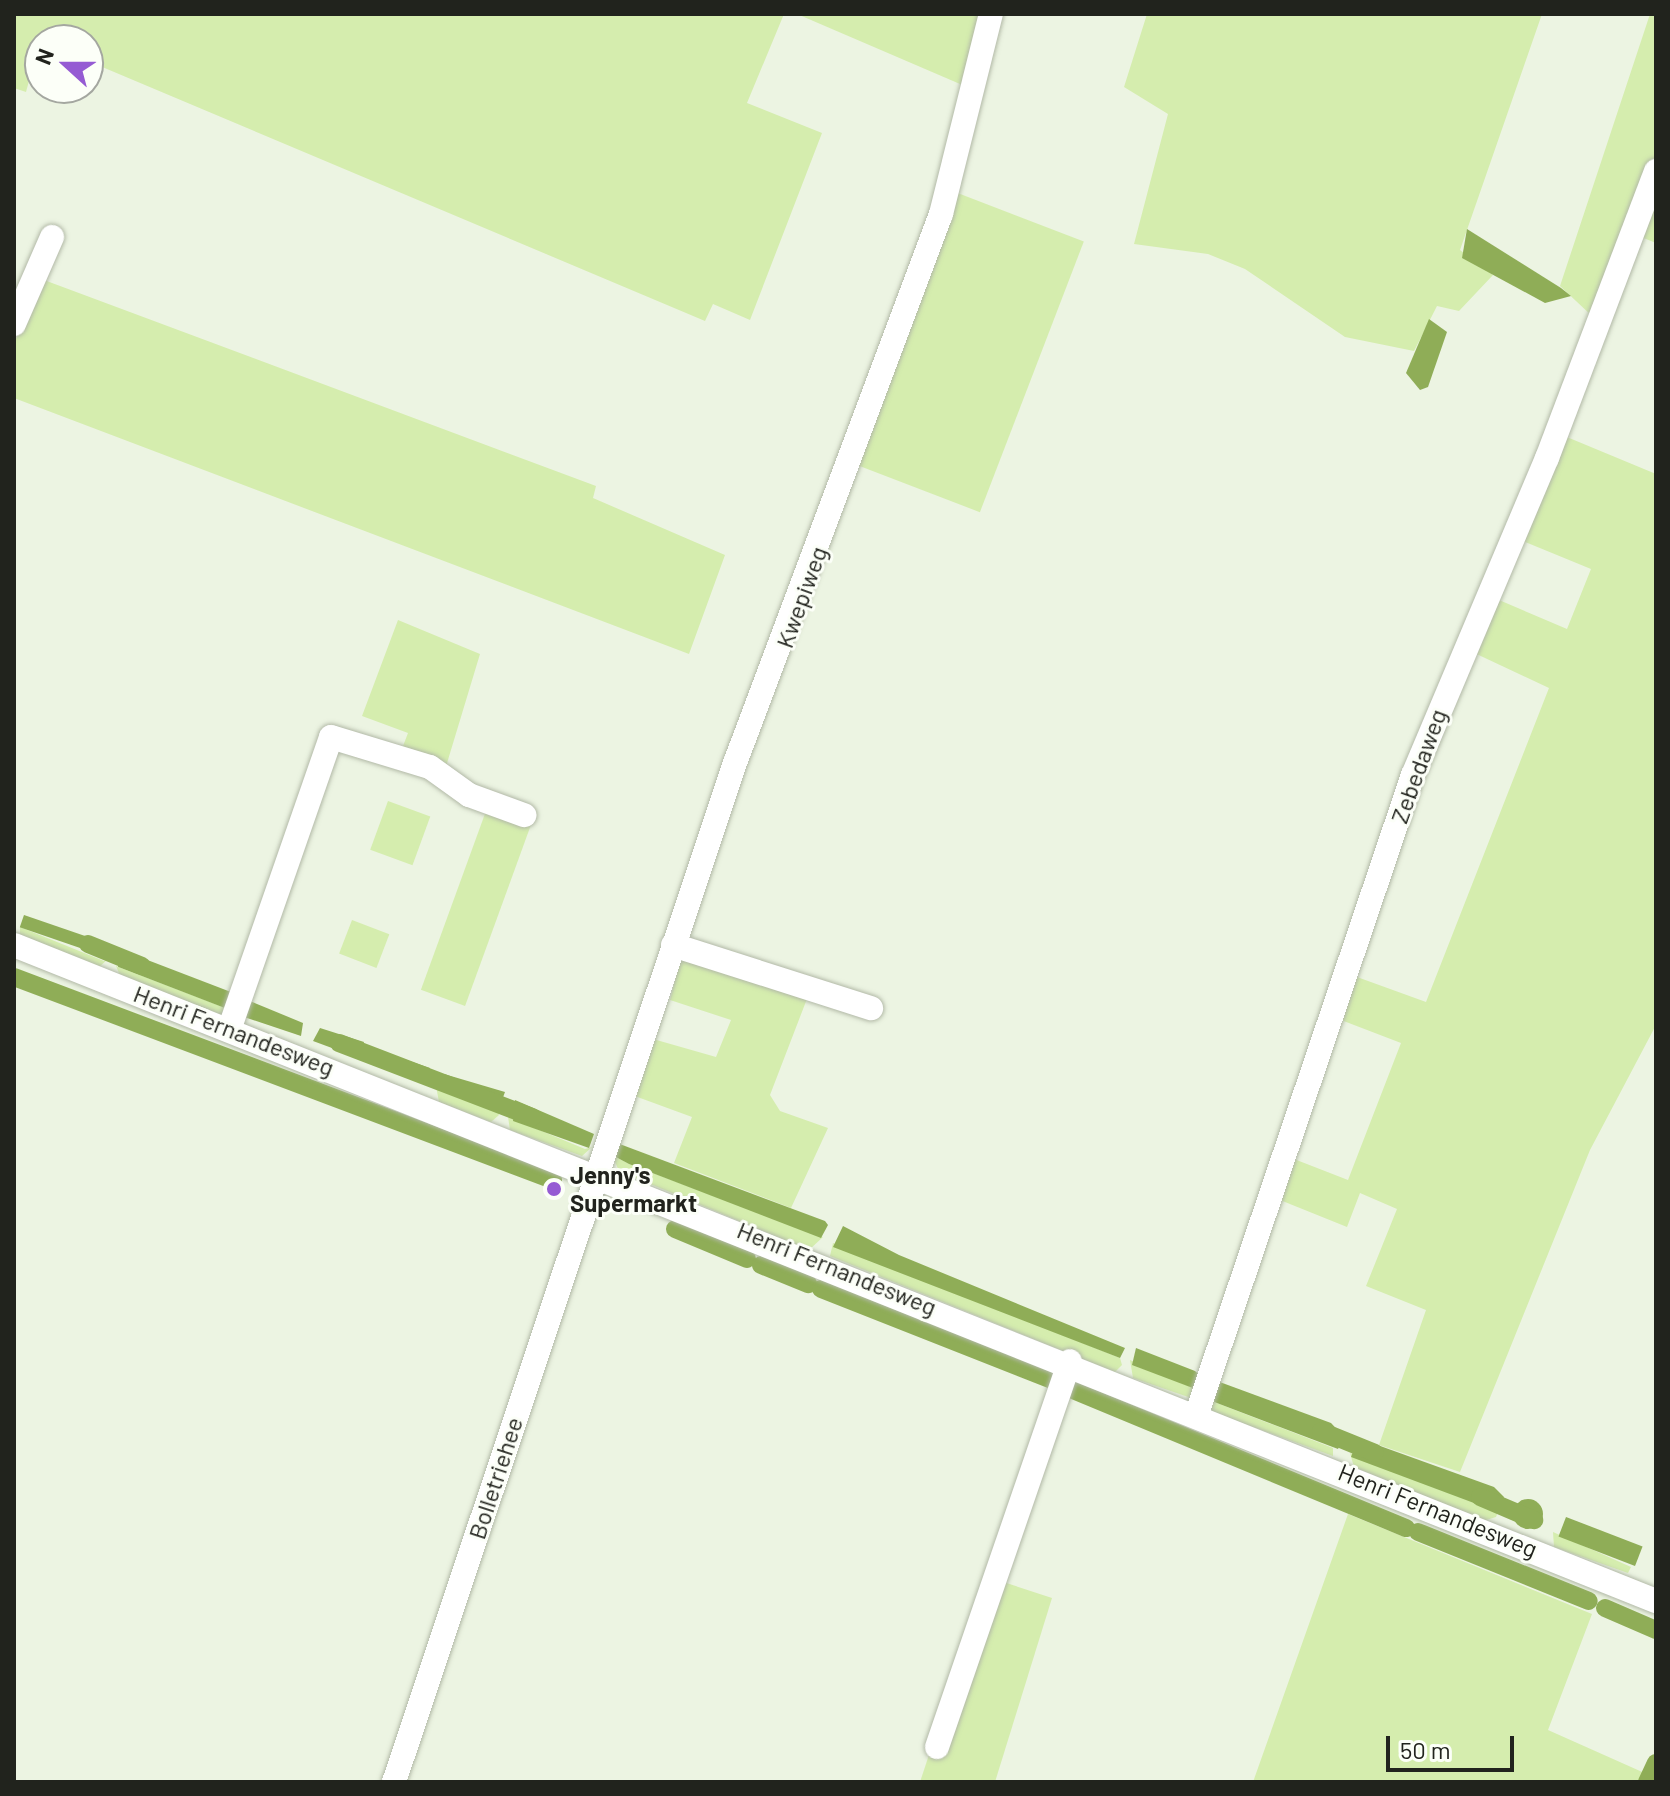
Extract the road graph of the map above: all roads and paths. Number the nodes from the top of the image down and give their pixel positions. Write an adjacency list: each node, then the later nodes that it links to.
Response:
1 (991, 14): 7 (street, Kwepiweg)
2 (1656, 171): 12 (street, Zebedaweg)
3 (52, 237): 4 (street)
4 (14, 324)
5 (524, 815): 9 (street)
6 (14, 945): 9 (street, Henri Fernandesweg)
7 (673, 945): 8 (street); 10 (street, Kwepiweg)
8 (871, 1008)
9 (229, 1030): 10 (street, Henri Fernandesweg)
10 (601, 1166): 11 (street, Henri Fernandesweg); 15 (street, Bolletriehee)
11 (1070, 1361): 12 (street, Henri Fernandesweg); 14 (street)
12 (1205, 1393): 13 (street, Henri Fernandesweg)
13 (1656, 1601)
14 (937, 1747)
15 (394, 1782)

